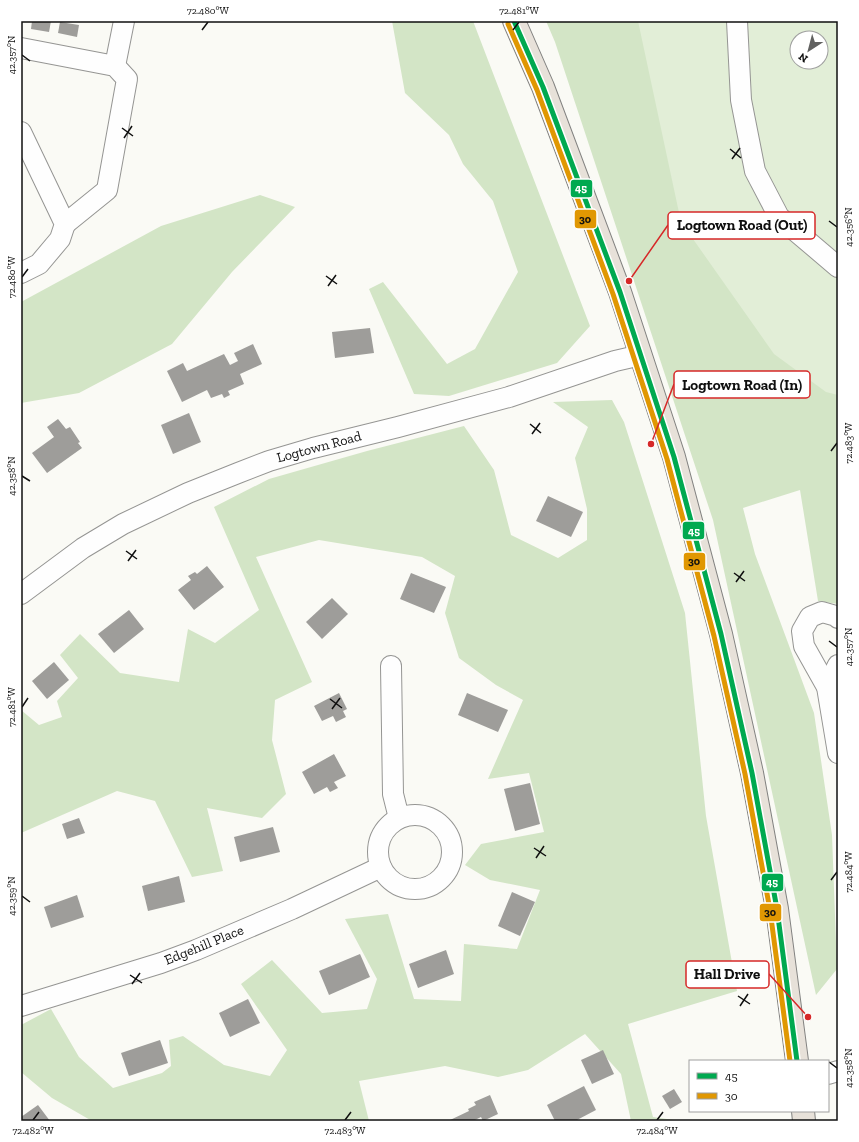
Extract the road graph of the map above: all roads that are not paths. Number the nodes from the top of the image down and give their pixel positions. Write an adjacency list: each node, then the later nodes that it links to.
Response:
1 (124, 21): 5 (street)
2 (514, 21): 10 (highway)
3 (737, 21): 8 (street)
4 (21, 48): 5 (street)
5 (115, 66): 7 (street)
6 (21, 132): 7 (street)
7 (65, 224): 9 (street)
8 (838, 267)
9 (21, 273)
10 (641, 355): 11 (street, Logtown Road); 21 (highway)
11 (21, 594)
12 (838, 618): 15 (street)
13 (838, 665): 15 (street)
14 (391, 666): 18 (street)
15 (827, 688): 16 (street)
16 (835, 711): 17 (street)
17 (838, 753)
18 (399, 818): 19 (street); 19 (street)
19 (381, 867): 20 (street, Edgehill Place)
20 (21, 1006)
21 (797, 1060)

